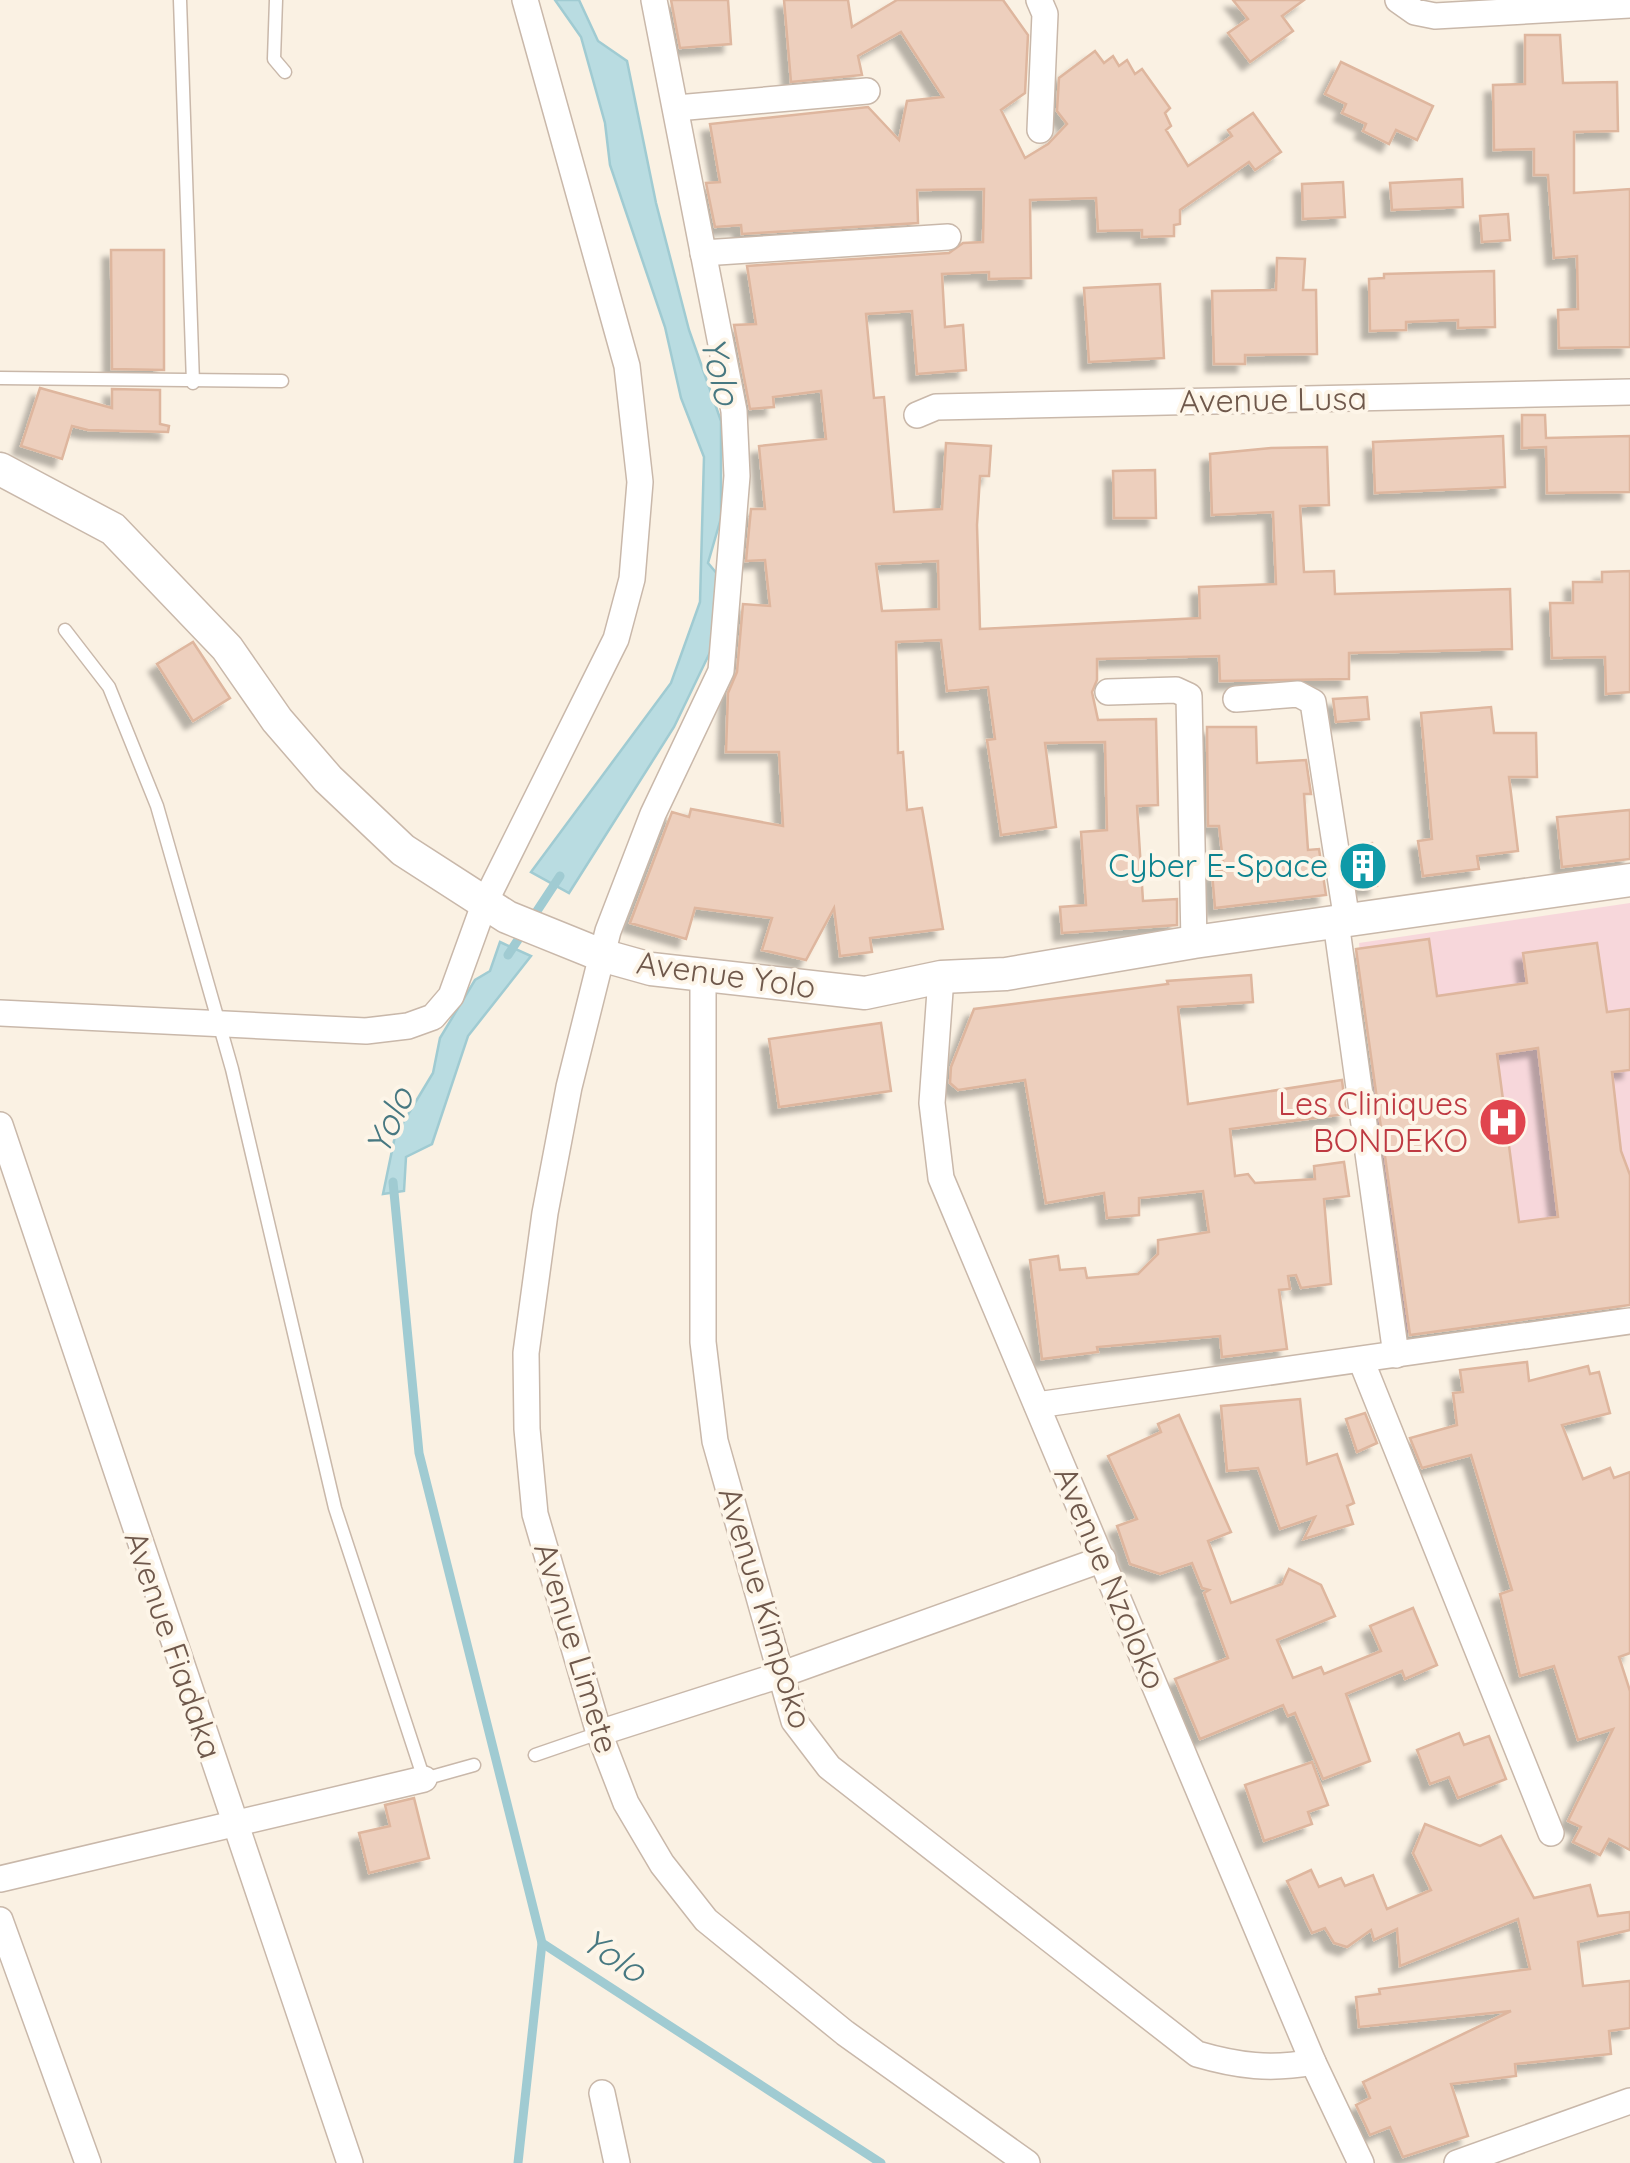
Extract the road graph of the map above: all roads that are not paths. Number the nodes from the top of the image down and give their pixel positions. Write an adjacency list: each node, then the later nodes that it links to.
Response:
1 (180, 0): 16 (lane)
2 (276, 0): 8 (lane)
3 (525, 0): 24 (street)
4 (654, 0): 10 (street, Avenue Limete)
5 (1039, 0): 11 (street)
6 (1398, 0): 7 (street)
7 (1630, 5)
8 (285, 72)
9 (868, 90): 10 (street)
10 (677, 108): 13 (street, Avenue Limete)
11 (1040, 130)
12 (948, 238): 13 (street)
13 (703, 253): 27 (street, Avenue Limete)
14 (0, 378): 16 (lane)
15 (282, 382): 16 (lane)
16 (193, 383)
17 (1630, 392): 18 (street, Avenue Lusa)
18 (917, 415)
19 (0, 469): 24 (street, Avenue Yolo)
20 (65, 630): 31 (lane)
21 (1108, 692): 26 (street)
22 (1236, 699): 25 (street)
23 (1630, 880): 25 (street, Avenue Yolo)
24 (496, 909): 27 (street, Avenue Yolo); 31 (street)
25 (1341, 921): 26 (street, Avenue Yolo); 34 (street)
26 (1194, 942): 29 (street, Avenue Yolo)
27 (601, 955): 28 (street, Avenue Yolo); 39 (street, Avenue Limete)
28 (704, 977): 29 (street, Avenue Yolo); 38 (street, Avenue Kimpoko)
29 (941, 977): 36 (street, Avenue Nzoloko)
30 (0, 1013): 31 (street)
31 (218, 1023): 42 (lane)
32 (0, 1125): 43 (street, Avenue Fiadaka)
33 (1630, 1321): 34 (street)
34 (1396, 1355): 35 (street)
35 (1361, 1360): 36 (street); 44 (street)
36 (1036, 1405): 37 (street, Avenue Nzoloko)
37 (1103, 1559): 38 (street); 47 (street, Avenue Nzoloko)
38 (780, 1675): 39 (street); 47 (street, Avenue Kimpoko)
39 (600, 1733): 40 (lane); 53 (street, Avenue Limete)
40 (535, 1755)
41 (474, 1766): 42 (lane)
42 (424, 1779): 43 (street)
43 (233, 1823): 45 (street); 51 (street, Avenue Fiadaka)
44 (1550, 1833)
45 (0, 1879)
46 (0, 1920): 50 (street)
47 (1313, 2062): 54 (street, Avenue Nzoloko)
48 (602, 2093): 52 (street)
49 (1630, 2100): 55 (street)
50 (88, 2163)
51 (350, 2163)
52 (617, 2163)
53 (1027, 2163)
54 (1362, 2163)
55 (1457, 2163)

